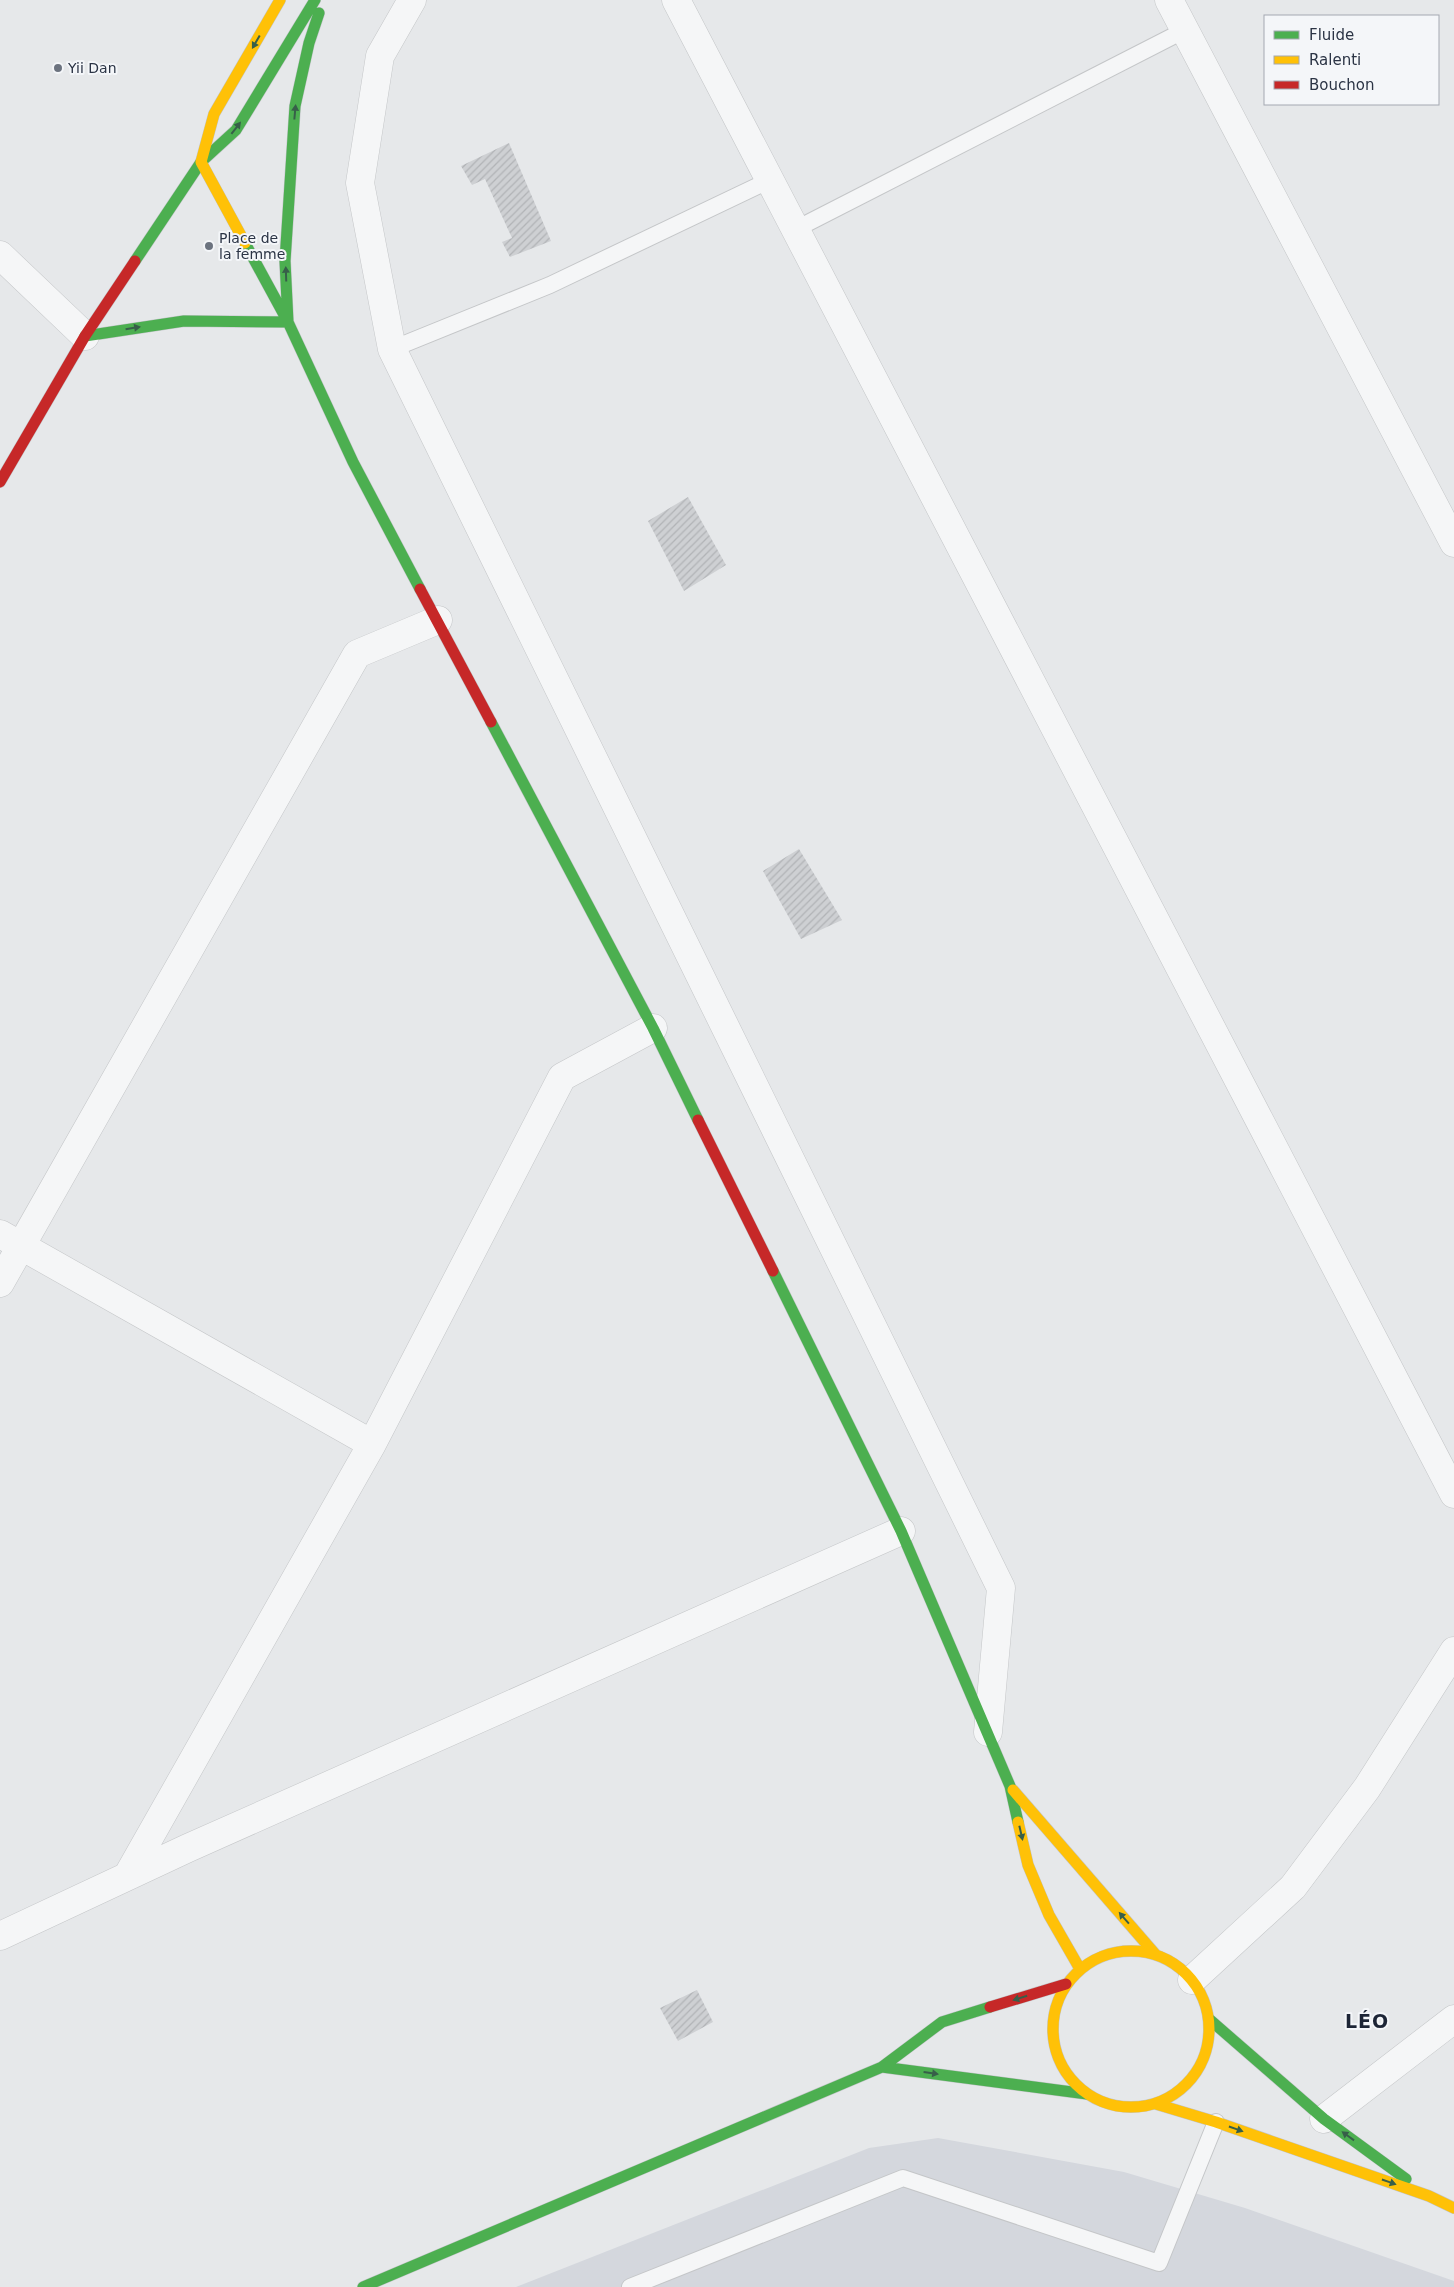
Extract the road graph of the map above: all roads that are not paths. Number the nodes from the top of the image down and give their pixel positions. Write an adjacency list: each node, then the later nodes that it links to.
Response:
1 (280, 0): 8 (main road, one-way to 8)
2 (315, 0): 8 (main road, one-way to 2)
3 (324, 0): 12 (main road, one-way to 3)
4 (412, 0): 14 (street)
5 (676, 0): 9 (street)
6 (1169, 0): 7 (street)
7 (1185, 30): 10 (lane); 16 (street)
8 (201, 162): 12 (main road); 13 (main road)
9 (770, 180): 10 (street); 14 (lane)
10 (796, 229): 22 (street)
11 (0, 255): 13 (street)
12 (288, 322): 13 (main road, one-way to 12); 17 (main road)
13 (85, 336): 15 (main road)
14 (392, 349): 25 (street)
15 (0, 482)
16 (1454, 543)
17 (438, 620): 18 (main road); 19 (street)
18 (653, 1028): 21 (street); 23 (main road)
19 (10, 1240): 20 (street); 21 (street)
20 (0, 1283)
21 (372, 1444): 27 (street)
22 (1454, 1494)
23 (901, 1531): 25 (main road); 27 (street)
24 (1454, 1651): 31 (street)
25 (988, 1732): 26 (main road)
26 (1010, 1786): 29 (main road, one-way to 26); 30 (main road, one-way to 30)
27 (128, 1875): 28 (street)
28 (0, 1936)
29 (1156, 1955): 30 (main road); 31 (main road)
30 (1080, 1969): 32 (main road)
31 (1192, 1980): 33 (main road)
32 (1066, 1984): 35 (main road, one-way to 35); 36 (main road)
33 (1209, 2019): 37 (main road); 38 (main road)
34 (1454, 2019): 38 (street)
35 (882, 2066): 36 (main road, one-way to 36); 42 (main road)
36 (1086, 2094): 37 (main road)
37 (1156, 2104): 39 (main road)
38 (1324, 2119): 40 (main road, one-way to 38)
39 (1216, 2122): 40 (main road, one-way to 40); 43 (lane)
40 (1429, 2196): 41 (main road)
41 (1454, 2208)
42 (363, 2287)
43 (630, 2287)

